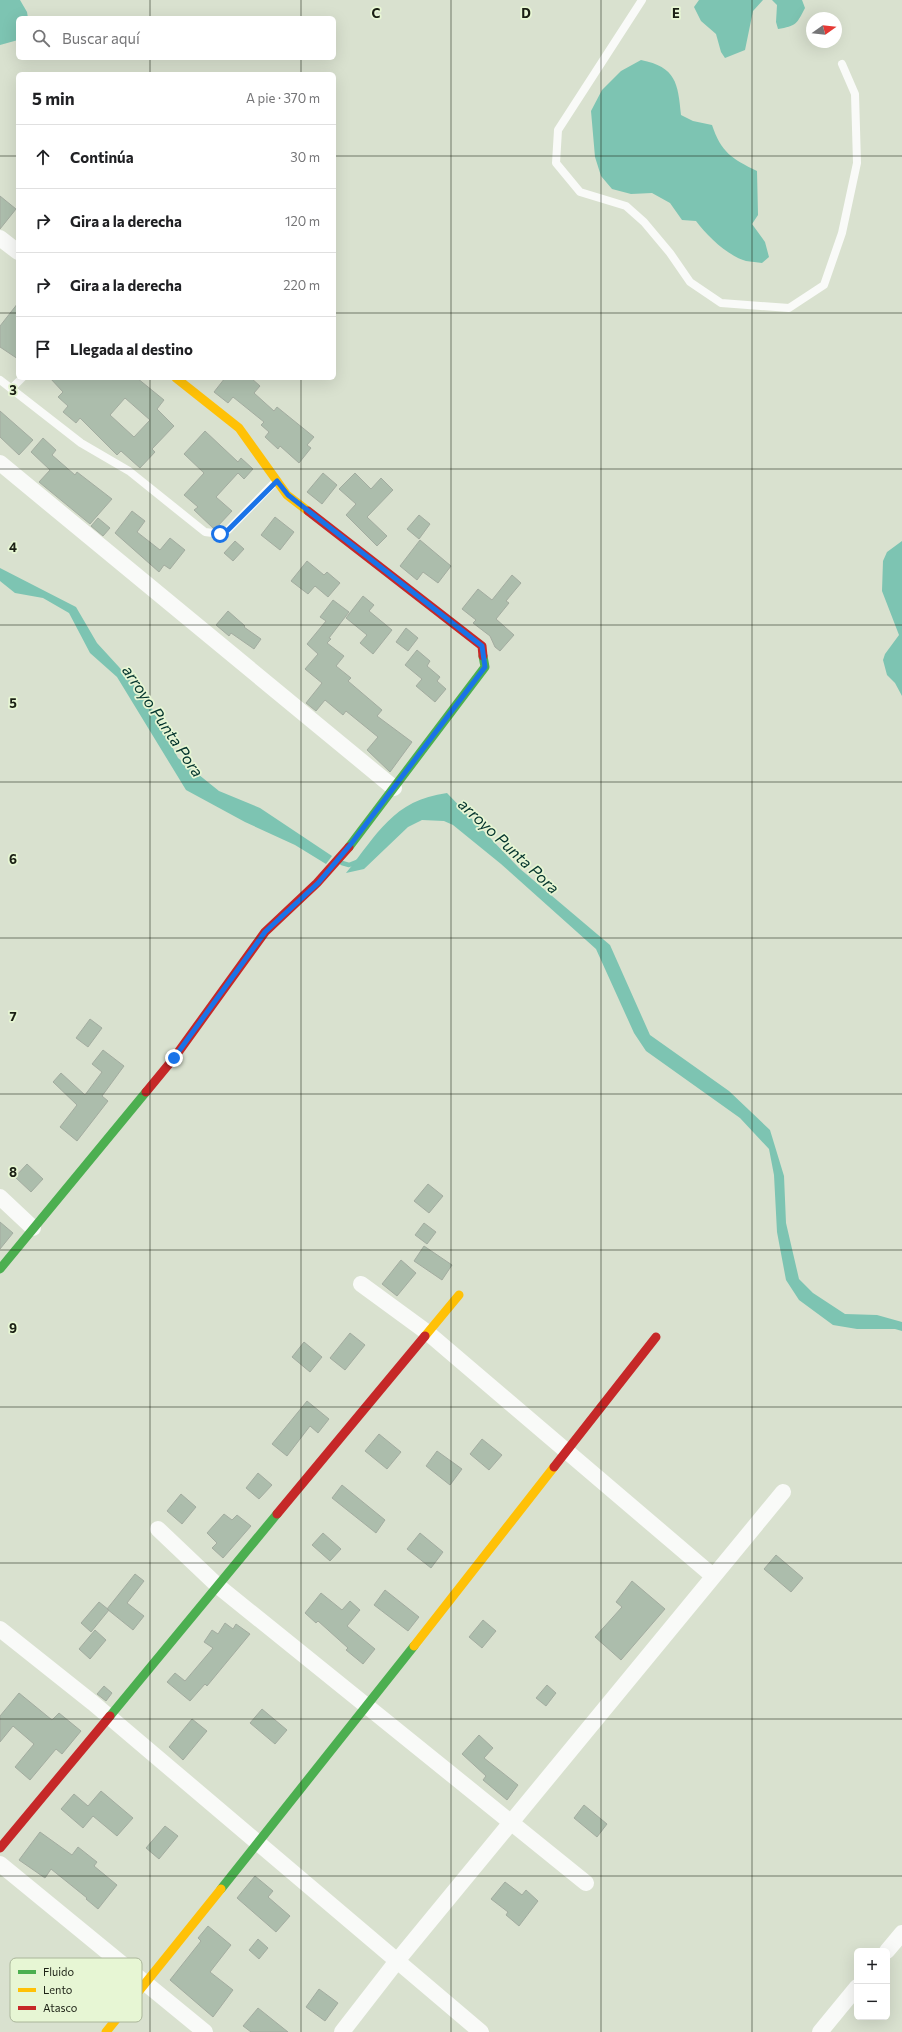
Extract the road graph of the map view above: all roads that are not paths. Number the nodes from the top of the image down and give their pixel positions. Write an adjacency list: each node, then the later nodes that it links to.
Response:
1 (642, 0): 2 (lane)
2 (842, 64)
3 (0, 238): 4 (street)
4 (16, 250)
5 (0, 380): 8 (lane)
6 (20, 380): 8 (lane)
7 (179, 380): 10 (street)
8 (11, 389): 10 (lane)
9 (0, 463): 11 (street)
10 (277, 481): 11 (street)
11 (394, 788): 13 (street)
12 (0, 1197): 13 (street)
13 (33, 1228): 14 (street)
14 (0, 1270)
15 (361, 1284): 17 (street)
16 (459, 1295): 17 (street)
17 (428, 1333): 19 (street); 23 (street)
18 (656, 1337): 19 (street)
19 (566, 1451): 22 (street); 25 (street)
20 (783, 1492): 22 (street)
21 (158, 1529): 23 (street)
22 (713, 1576): 27 (street)
23 (218, 1586): 25 (street); 26 (street)
24 (0, 1629): 26 (street)
25 (366, 1705): 27 (street); 28 (street)
26 (109, 1717): 28 (street); 29 (street)
27 (511, 1822): 31 (street); 35 (street)
28 (258, 1844): 35 (street); 37 (street)
29 (0, 1848)
30 (0, 1864): 34 (street)
31 (586, 1883)
32 (902, 1933): 33 (street)
33 (890, 1948)
34 (114, 1958)
35 (397, 1961): 43 (street); 44 (street)
36 (142, 1981): 37 (street)
37 (146, 1984): 38 (street); 42 (street)
38 (142, 1989)
39 (854, 1991): 45 (street)
40 (114, 2022): 41 (street)
41 (106, 2032)
42 (205, 2032)
43 (342, 2032)
44 (481, 2032)
45 (820, 2032)

